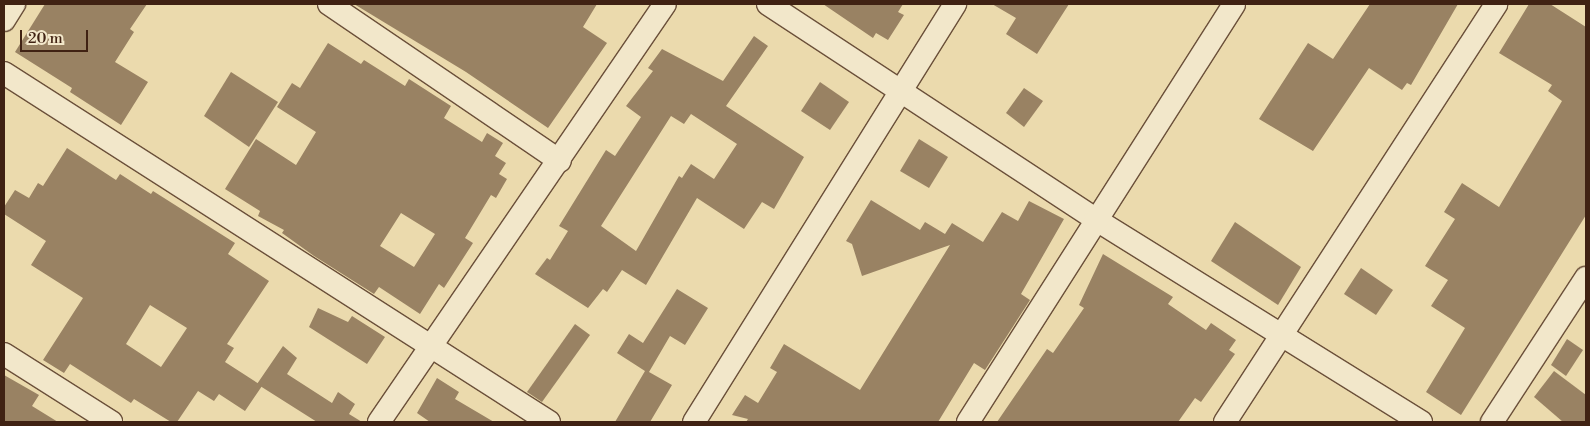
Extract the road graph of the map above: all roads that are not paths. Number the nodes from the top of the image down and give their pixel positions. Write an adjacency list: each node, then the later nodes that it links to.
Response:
1 (14, 4): 8 (street)
2 (329, 4): 11 (street)
3 (665, 4): 11 (street)
4 (768, 4): 10 (street)
5 (955, 4): 10 (street)
6 (1234, 4): 12 (street)
7 (1496, 4): 14 (street)
8 (4, 20)
9 (4, 74): 15 (street)
10 (900, 89): 12 (street); 20 (street)
11 (560, 161): 15 (street)
12 (1095, 219): 14 (street); 21 (street)
13 (1586, 278): 24 (street)
14 (1281, 336): 22 (street); 23 (street)
15 (432, 349): 18 (street); 19 (street)
16 (4, 354): 17 (street)
17 (111, 422)
18 (379, 422)
19 (549, 422)
20 (694, 422)
21 (968, 422)
22 (1225, 422)
23 (1421, 422)
24 (1492, 422)

